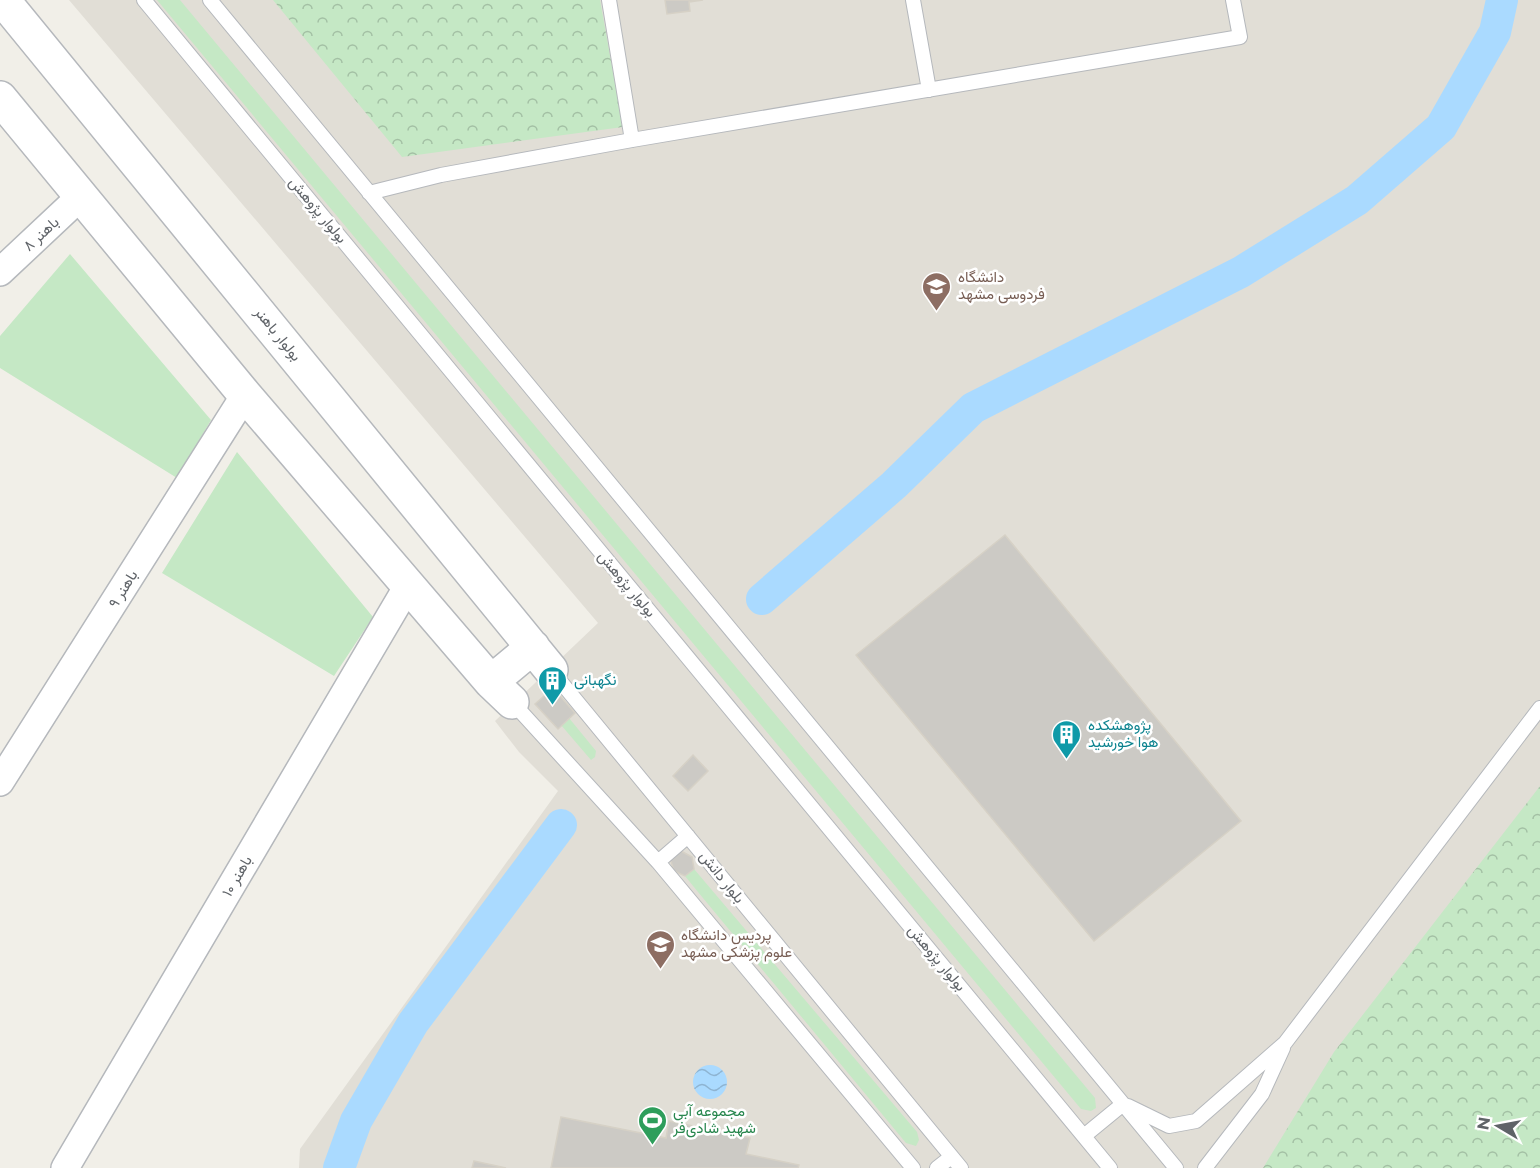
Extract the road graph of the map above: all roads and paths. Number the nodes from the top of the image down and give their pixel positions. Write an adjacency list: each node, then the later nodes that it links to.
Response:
1 (3, 0): 15 (street, بولوار باهنر)
2 (144, 0): 23 (lane, بولوار پژوهش)
3 (210, 0): 10 (lane)
4 (609, 0): 9 (lane)
5 (913, 0): 7 (lane)
6 (1233, 0): 7 (lane)
7 (929, 90): 9 (lane)
8 (0, 98): 11 (street)
9 (632, 140): 10 (lane)
10 (369, 193): 22 (lane)
11 (81, 196): 12 (street, باهنر ۸); 13 (street)
12 (0, 272)
13 (245, 395): 14 (street); 18 (street, باهنر ۹)
14 (409, 584): 16 (street); 25 (street, باهنر ۱۰)
15 (542, 658): 16 (street); 19 (lane, بلوار دانش)
16 (502, 692): 20 (lane)
17 (1540, 708): 21 (lane)
18 (0, 782)
19 (688, 836): 20 (lane); 24 (lane, بلوار دانش)
20 (658, 862): 26 (lane)
21 (1285, 1043): 22 (lane); 30 (lane)
22 (1123, 1104): 23 (lane); 29 (lane)
23 (1084, 1136): 28 (lane, بولوار پژوهش)
24 (956, 1162): 27 (lane)
25 (65, 1168)
26 (913, 1168)
27 (937, 1168)
28 (1110, 1168)
29 (1176, 1168)
30 (1205, 1168)

